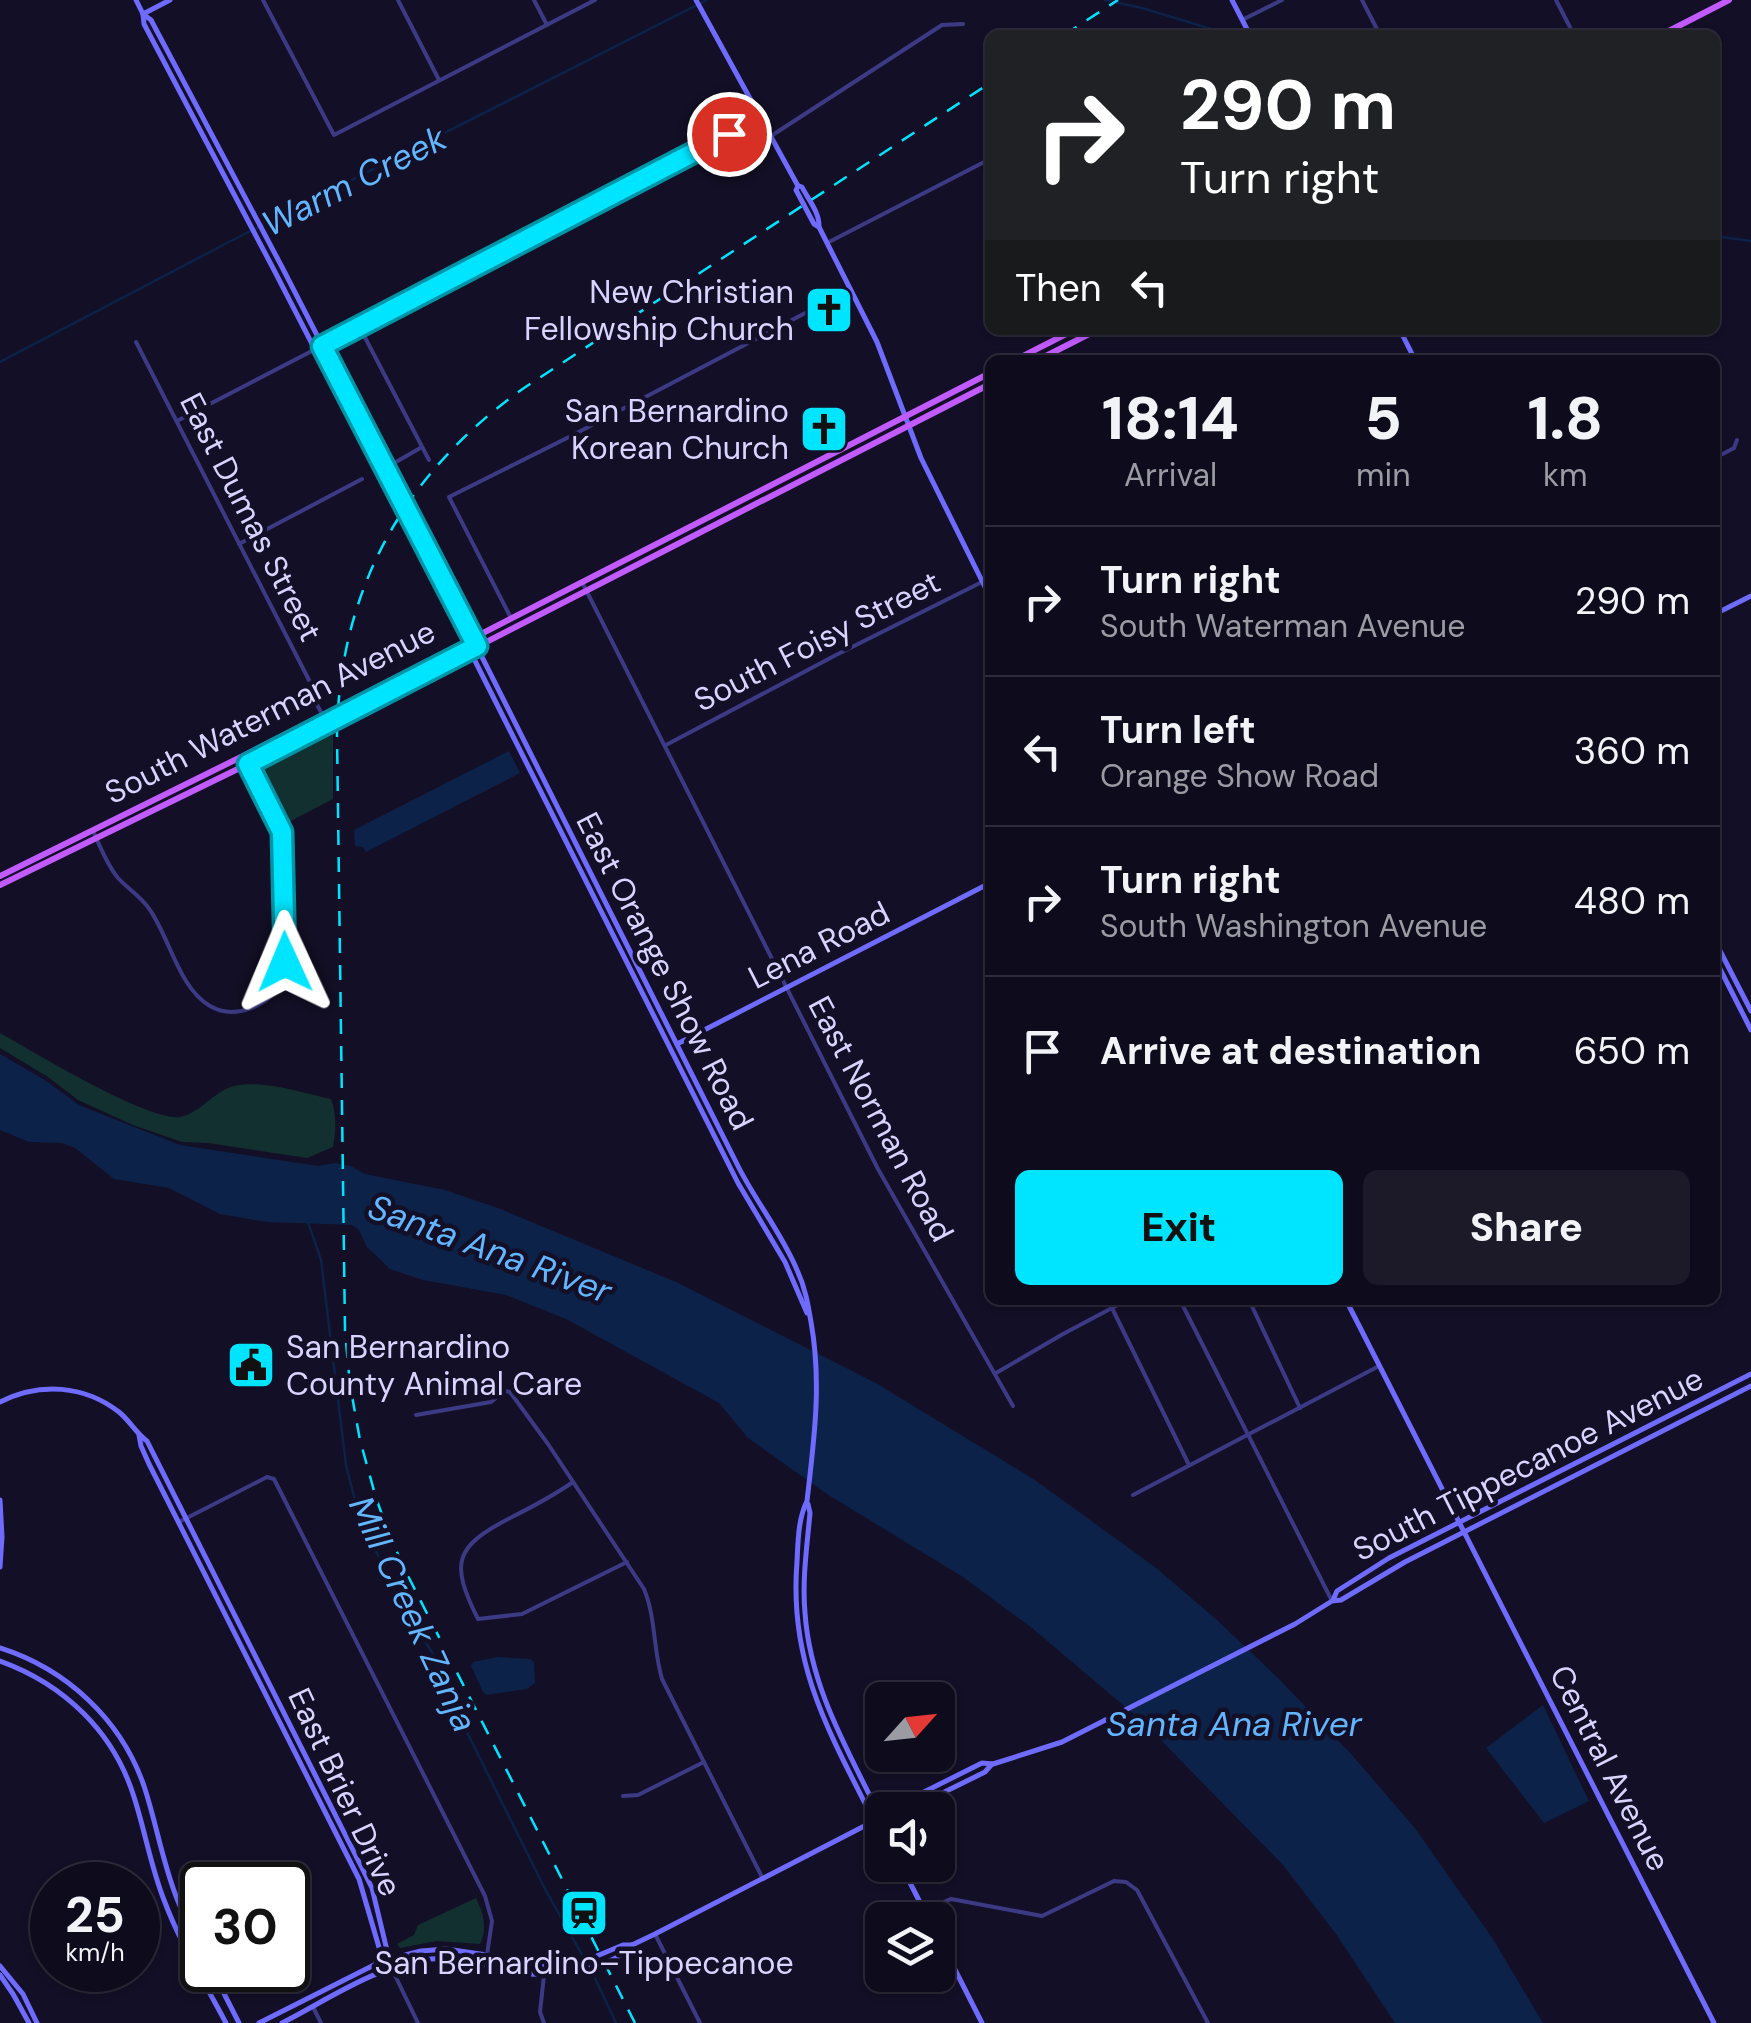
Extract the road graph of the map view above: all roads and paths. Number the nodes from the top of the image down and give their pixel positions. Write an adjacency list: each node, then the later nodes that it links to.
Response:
1 (136, 0): 13 (main road, East Orange Show Road)
2 (170, 0): 13 (main road)
3 (263, 0): 21 (street)
4 (398, 0): 21 (street)
5 (534, 0): 16 (street)
6 (596, 0): 16 (street)
7 (1232, 0): 14 (main road)
8 (1282, 0): 14 (street)
9 (1362, 0): 18 (street)
10 (1556, 0): 19 (street)
11 (1729, 0): 20 (main road)
12 (698, 3): 22 (main road)
13 (143, 14): 31 (main road, East Orange Show Road)
14 (1242, 20): 17 (main road)
15 (962, 24): 23 (street)
16 (547, 25): 21 (street)
17 (1247, 30)
18 (1377, 30)
19 (1571, 30)
20 (1671, 30)
21 (439, 80)
22 (761, 118): 23 (main road); 27 (street)
23 (771, 136): 25 (main road)
24 (985, 162): 25 (street)
25 (827, 243): 26 (main road)
26 (851, 290): 36 (main road); 52 (street)
27 (359, 326): 31 (street); 40 (street)
28 (1065, 335): 32 (main road)
29 (1086, 335): 33 (main road)
30 (136, 342): 37 (street, East Dumas Street)
31 (319, 347): 37 (street); 53 (main road, East Orange Show Road)
32 (1029, 355)
33 (1048, 355)
34 (985, 376): 36 (main road, South Waterman Avenue)
35 (985, 387): 38 (main road, South Waterman Avenue)
36 (905, 417): 38 (main road); 48 (main road, South Waterman Avenue)
37 (177, 421): 45 (street, East Dumas Street)
38 (908, 426): 47 (main road); 48 (main road, South Waterman Avenue)
39 (1738, 440): 41 (street)
40 (422, 448): 42 (street); 43 (street)
41 (1720, 455)
42 (429, 460)
43 (396, 462)
44 (362, 480): 45 (street)
45 (239, 544): 55 (street, East Dumas Street)
46 (985, 580): 47 (street, South Foisy Street)
47 (982, 582): 49 (main road); 56 (street, South Foisy Street)
48 (584, 586): 52 (main road, South Waterman Avenue); 54 (main road, South Waterman Avenue); 56 (street, East Norman Road)
49 (985, 588)
50 (1751, 596): 51 (main road)
51 (1720, 612)
52 (511, 618): 53 (main road, South Waterman Avenue)
53 (469, 639): 54 (main road, East Orange Show Road); 55 (main road, South Waterman Avenue)
54 (473, 648): 58 (main road, South Waterman Avenue); 59 (main road, East Orange Show Road); 60 (main road, East Orange Show Road)
55 (322, 714): 57 (main road, South Waterman Avenue)
56 (664, 746): 67 (street, East Norman Road)
57 (245, 755): 58 (street); 61 (main road, South Waterman Avenue)
58 (248, 764): 61 (main road, South Waterman Avenue); 61 (street)
59 (547, 786): 60 (main road); 70 (main road, East Orange Show Road)
60 (540, 790): 70 (main road, East Orange Show Road)
61 (95, 834): 62 (main road, South Waterman Avenue); 63 (main road, South Waterman Avenue)
62 (0, 876)
63 (0, 886)
64 (985, 886): 67 (main road, Lena Road)
65 (1720, 951): 68 (main road)
66 (1720, 969): 69 (main road)
67 (786, 988): 70 (main road, Lena Road); 80 (street, East Norman Road)
68 (1751, 1010)
69 (1751, 1030)
70 (673, 1046): 71 (main road, East Orange Show Road); 72 (main road, East Orange Show Road)
71 (707, 1104): 72 (main road); 73 (main road, East Orange Show Road)
72 (700, 1108): 73 (main road, East Orange Show Road)
73 (764, 1219): 94 (main road, East Orange Show Road)
74 (1118, 1305): 78 (street)
75 (1183, 1305): 89 (street)
76 (1250, 1305): 86 (street)
77 (1349, 1305): 79 (main road, Central Avenue)
78 (1112, 1308): 80 (street); 90 (street)
79 (1380, 1366): 86 (street); 96 (main road, Central Avenue)
80 (995, 1374): 84 (street, East Norman Road)
81 (1751, 1374): 85 (main road, South Tippecanoe Avenue)
82 (1751, 1386): 88 (main road, South Tippecanoe Avenue)
83 (0, 1402): 95 (main road, East Brier Drive)
84 (1013, 1406)
85 (1687, 1407): 88 (main road); 96 (main road, South Tippecanoe Avenue)
86 (1300, 1408): 89 (street)
87 (416, 1415): 91 (street)
88 (1692, 1418): 97 (main road, South Tippecanoe Avenue)
89 (1248, 1435): 90 (street); 102 (street)
90 (1190, 1466): 92 (street)
91 (573, 1482): 98 (street); 98 (street)
92 (1133, 1495)
93 (0, 1500): 99 (main road)
94 (807, 1501): 100 (main road); 101 (main road)
95 (182, 1520): 118 (street); 119 (main road, East Brier Drive)
96 (1459, 1524): 97 (main road, Central Avenue); 102 (main road, South Tippecanoe Avenue)
97 (1464, 1534): 102 (main road, South Tippecanoe Avenue); 141 (main road, Central Avenue)
98 (627, 1562): 105 (street)
99 (0, 1567)
100 (796, 1580): 101 (main road); 111 (main road)
101 (804, 1580): 107 (main road)
102 (1332, 1601): 106 (main road, South Tippecanoe Avenue)
103 (0, 1648): 115 (main road)
104 (0, 1661): 131 (main road)
105 (704, 1762): 110 (street); 113 (street)
106 (993, 1764): 108 (main road, South Tippecanoe Avenue); 109 (main road, South Tippecanoe Avenue)
107 (868, 1792)
108 (928, 1792)
109 (944, 1792)
110 (623, 1796)
111 (865, 1803)
112 (865, 1825): 113 (main road, South Tippecanoe Avenue)
113 (763, 1878): 116 (main road, South Tippecanoe Avenue)
114 (942, 1902): 140 (street)
115 (180, 1904)
116 (655, 1934): 117 (main road, South Tippecanoe Avenue); 138 (street)
117 (632, 1944): 122 (main road, South Tippecanoe Avenue); 125 (main road, South Tippecanoe Avenue)
118 (486, 1955): 119 (main road, South Tippecanoe Avenue); 120 (main road); 122 (main road, South Tippecanoe Avenue)
119 (386, 1959): 123 (main road, East Brier Drive); 133 (main road, South Tippecanoe Avenue)
120 (485, 1964): 123 (main road, South Tippecanoe Avenue); 125 (main road, South Tippecanoe Avenue)
121 (0, 1966): 130 (main road)
122 (544, 1966): 125 (street)
123 (391, 1967): 128 (main road, South Tippecanoe Avenue); 136 (street)
124 (955, 1970): 139 (main road)
125 (544, 1974): 137 (street)
126 (0, 1975): 129 (main road)
127 (223, 1992): 132 (main road)
128 (313, 2007): 134 (main road, South Tippecanoe Avenue); 135 (street)
129 (29, 2023)
130 (37, 2023)
131 (226, 2023)
132 (239, 2023)
133 (259, 2023)
134 (282, 2023)
135 (321, 2023)
136 (418, 2023)
137 (544, 2023)
138 (700, 2023)
139 (982, 2023)
140 (1208, 2023)
141 (1714, 2023)

